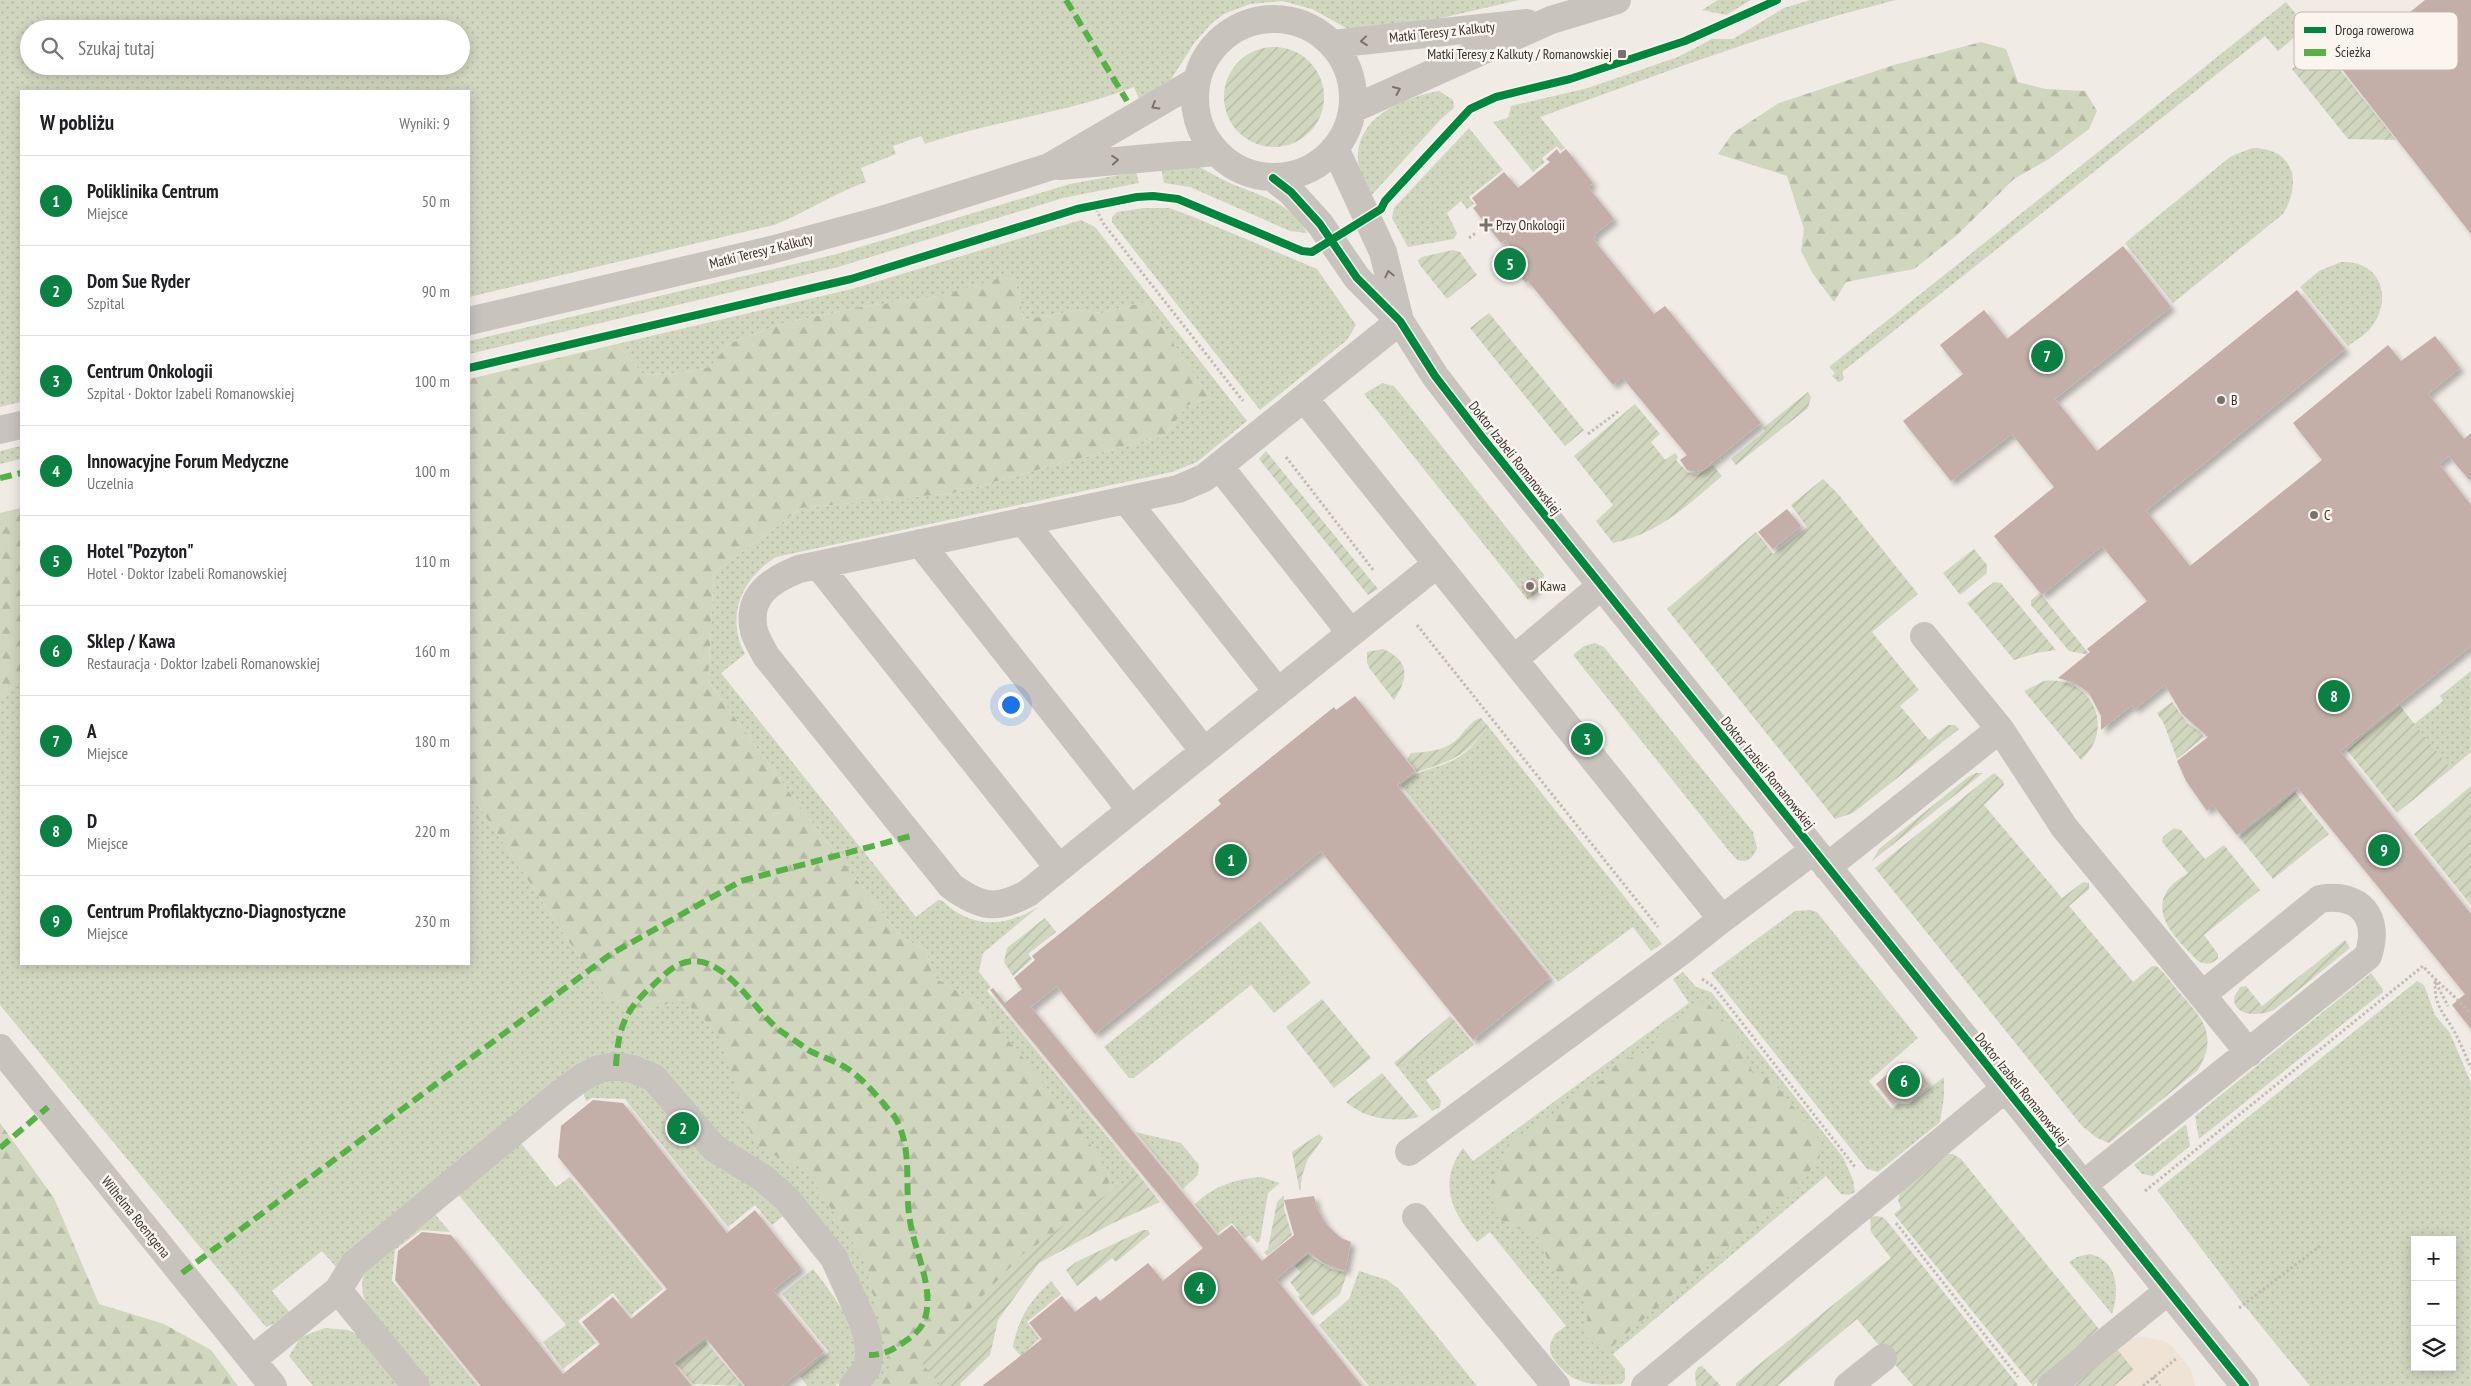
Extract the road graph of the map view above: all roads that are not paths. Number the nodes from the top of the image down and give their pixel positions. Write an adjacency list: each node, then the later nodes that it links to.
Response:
1 (1617, 0): 2 (street, Matki Teresy z Kalkuty)
2 (1551, 20): 3 (street, Matki Teresy z Kalkuty, one-way to 3); 5 (street, Matki Teresy z Kalkuty, one-way to 2)
3 (1333, 44): 4 (street); 5 (street)
4 (1196, 81): 7 (street); 8 (street, Matki Teresy z Kalkuty, one-way to 8)
5 (1353, 110): 6 (street)
6 (1336, 148): 9 (street); 11 (street, Doktor Izabeli Romanowskiej, one-way to 6)
7 (1215, 152): 8 (street, Matki Teresy z Kalkuty, one-way to 7); 9 (street)
8 (1049, 167): 10 (street, Matki Teresy z Kalkuty)
9 (1273, 178): 11 (street, Doktor Izabeli Romanowskiej)
10 (470, 321)
11 (1400, 321): 12 (street); 21 (street, Doktor Izabeli Romanowskiej)
12 (1304, 398): 15 (street); 19 (street)
13 (20, 425): 14 (street)
14 (0, 430)
15 (1219, 466): 16 (street); 22 (street)
16 (1126, 500): 17 (street); 25 (street)
17 (1023, 522): 18 (street); 27 (street)
18 (920, 543): 20 (street); 28 (street)
19 (1437, 564): 22 (street); 24 (street)
20 (818, 565): 30 (street); 30 (street)
21 (1601, 586): 24 (street); 29 (street, Doktor Izabeli Romanowskiej)
22 (1351, 633): 25 (street)
23 (1924, 636): 26 (street)
24 (1514, 659): 31 (street)
25 (1278, 692): 27 (street)
26 (2000, 729): 29 (street); 32 (street)
27 (1204, 751): 28 (street)
28 (1131, 810): 30 (street)
29 (1821, 859): 31 (street); 35 (street, Doktor Izabeli Romanowskiej)
30 (1059, 868)
31 (1722, 919): 36 (street)
32 (2202, 995): 34 (street); 34 (street)
33 (0, 1048): 42 (street, Wilhelma Roentgena)
34 (2249, 1053): 37 (street)
35 (2007, 1088): 37 (street, Doktor Izabeli Romanowskiej); 43 (street)
36 (1409, 1152)
37 (2083, 1185): 40 (street, Doktor Izabeli Romanowskiej)
38 (1416, 1217): 48 (street)
39 (338, 1290): 42 (street); 46 (street); 47 (street)
40 (2168, 1291): 44 (street, Doktor Izabeli Romanowskiej); 50 (street)
41 (1883, 1358): 49 (street)
42 (252, 1360): 45 (street, Wilhelma Roentgena)
43 (1660, 1382)
44 (2243, 1385)
45 (273, 1386)
46 (416, 1386)
47 (853, 1386)
48 (1556, 1386)
49 (1848, 1386)
50 (2051, 1386)

